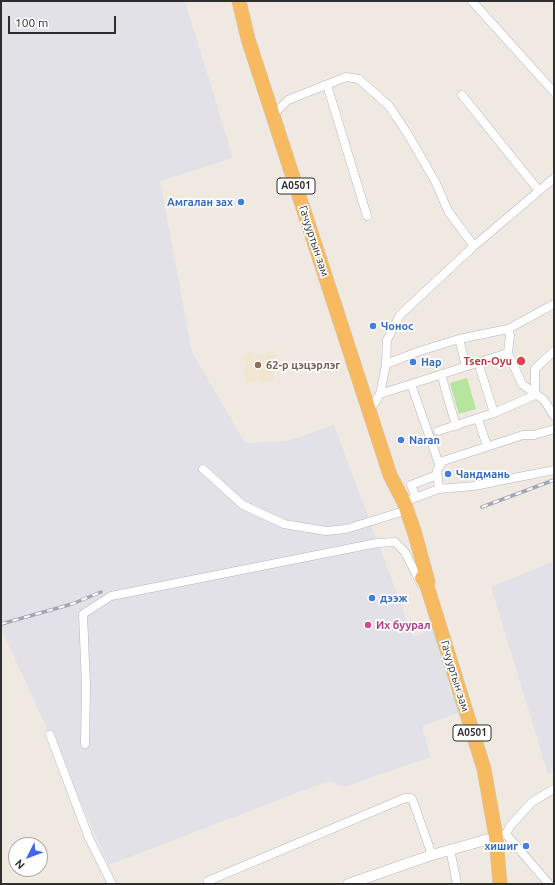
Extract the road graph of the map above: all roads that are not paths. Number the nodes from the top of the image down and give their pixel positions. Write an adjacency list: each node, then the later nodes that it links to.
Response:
1 (239, 1): 6 (highway, Гачууртын зам / A0501)
2 (472, 1): 4 (street)
3 (327, 85): 6 (street); 9 (street); 10 (street)
4 (554, 92)
5 (462, 94): 8 (street)
6 (274, 114): 23 (highway, Гачууртын зам / A0501)
7 (554, 178): 8 (street)
8 (539, 191): 10 (street)
9 (367, 216)
10 (474, 246): 17 (street)
11 (554, 304): 12 (street)
12 (508, 329): 13 (street); 15 (street)
13 (459, 339): 17 (street); 18 (street)
14 (554, 351): 22 (street)
15 (508, 353): 16 (street); 22 (street)
16 (478, 362): 18 (street); 24 (street)
17 (386, 364): 21 (street)
18 (466, 366): 19 (street)
19 (441, 374): 20 (street); 27 (street)
20 (411, 384): 21 (street); 31 (street)
21 (380, 394): 23 (street)
22 (535, 395): 24 (street); 25 (street)
23 (370, 412): 36 (highway, Гачууртын зам / A0501)
24 (494, 413): 26 (street)
25 (554, 416)
26 (478, 419): 27 (street); 30 (street)
27 (456, 426): 29 (street)
28 (554, 429): 30 (street)
29 (438, 431)
30 (487, 446): 31 (street)
31 (440, 464): 34 (street)
32 (203, 469): 36 (street)
33 (554, 470): 35 (street)
34 (437, 475): 35 (street); 36 (street)
35 (439, 489): 36 (street)
36 (407, 504): 37 (highway, Гачууртын зам / A0501)
37 (425, 587): 39 (street); 41 (highway, Гачууртын зам / A0501)
38 (50, 735): 46 (street)
39 (85, 744)
40 (554, 789): 41 (street)
41 (501, 835): 42 (street); 48 (highway, Гачууртын зам / A0501); 49 (street)
42 (450, 850): 43 (street); 47 (street)
43 (432, 855): 44 (street); 45 (street)
44 (208, 881)
45 (354, 883)
46 (112, 884)
47 (457, 884)
48 (500, 884)
49 (549, 884)

